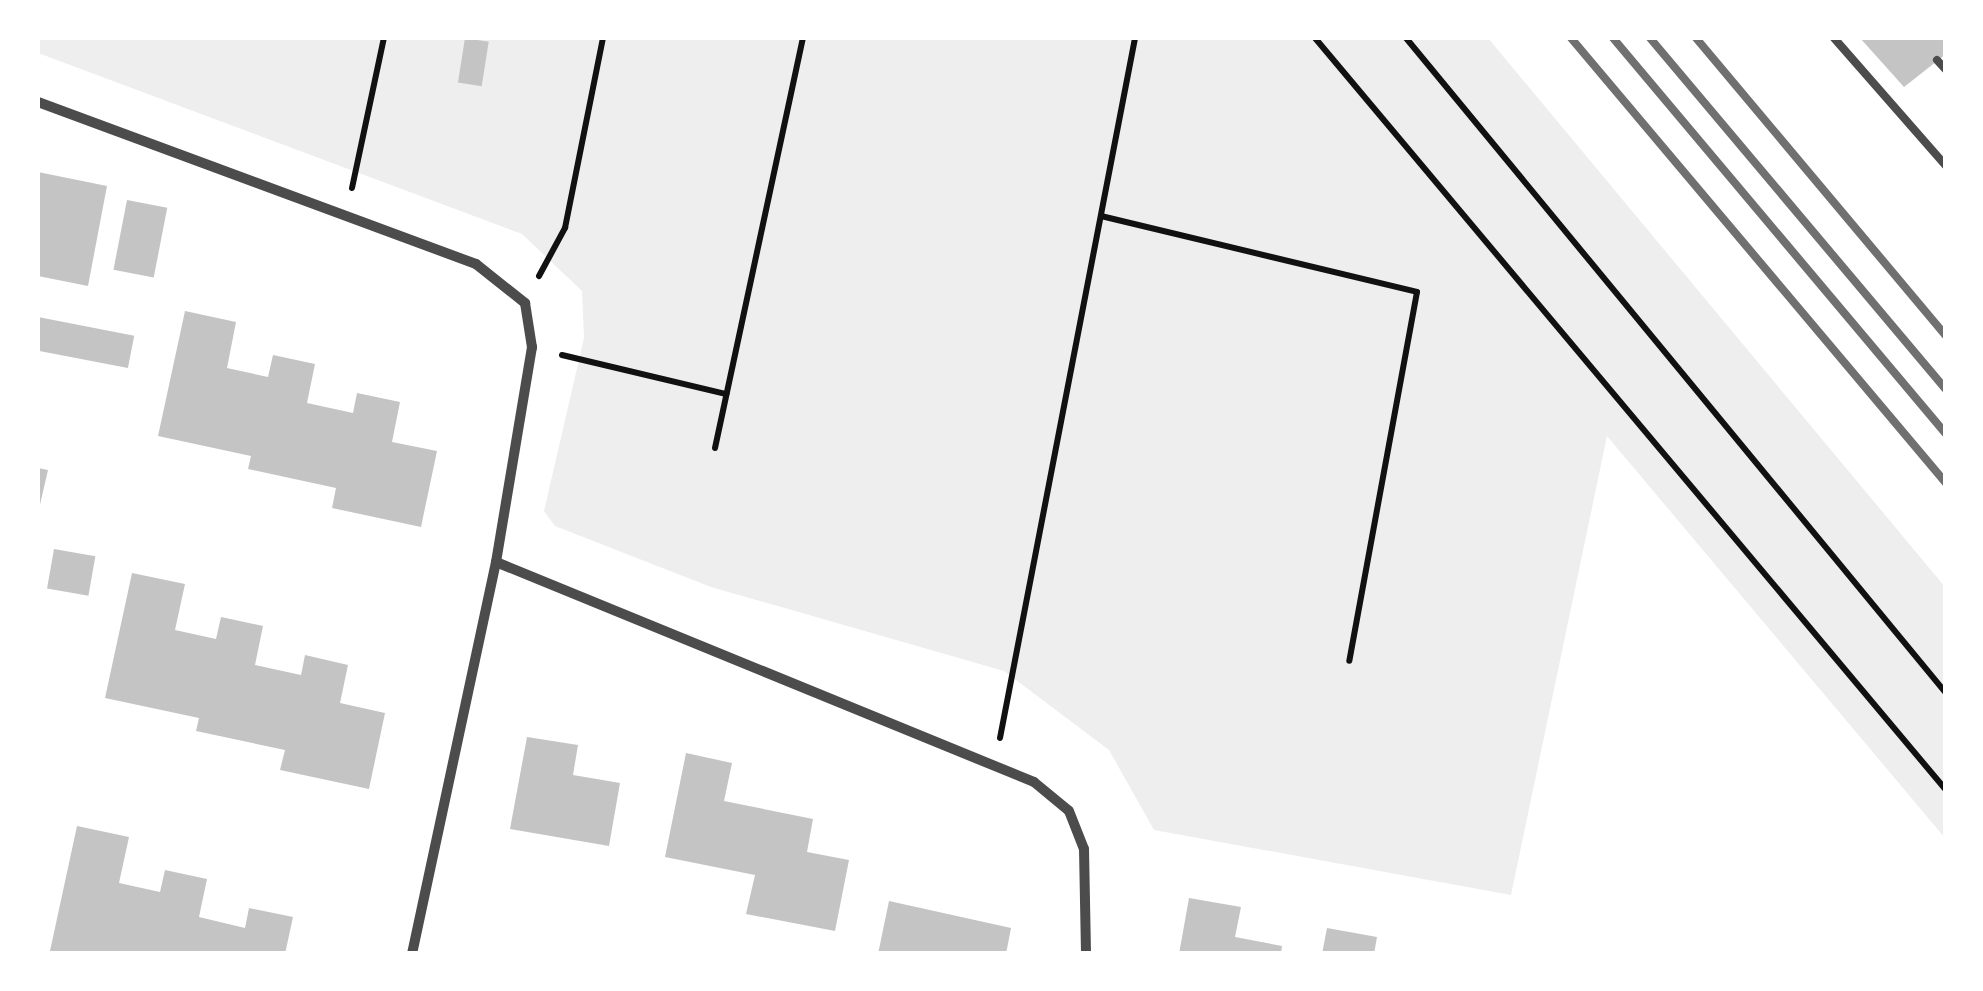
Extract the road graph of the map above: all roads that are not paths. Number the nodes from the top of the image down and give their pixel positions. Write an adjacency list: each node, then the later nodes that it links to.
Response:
1 (1834, 38): 5 (lane)
2 (1938, 60): 3 (lane)
3 (1946, 70)
4 (38, 102): 6 (street)
5 (1946, 166)
6 (496, 562): 7 (street); 8 (street)
7 (412, 954)
8 (1086, 954)

